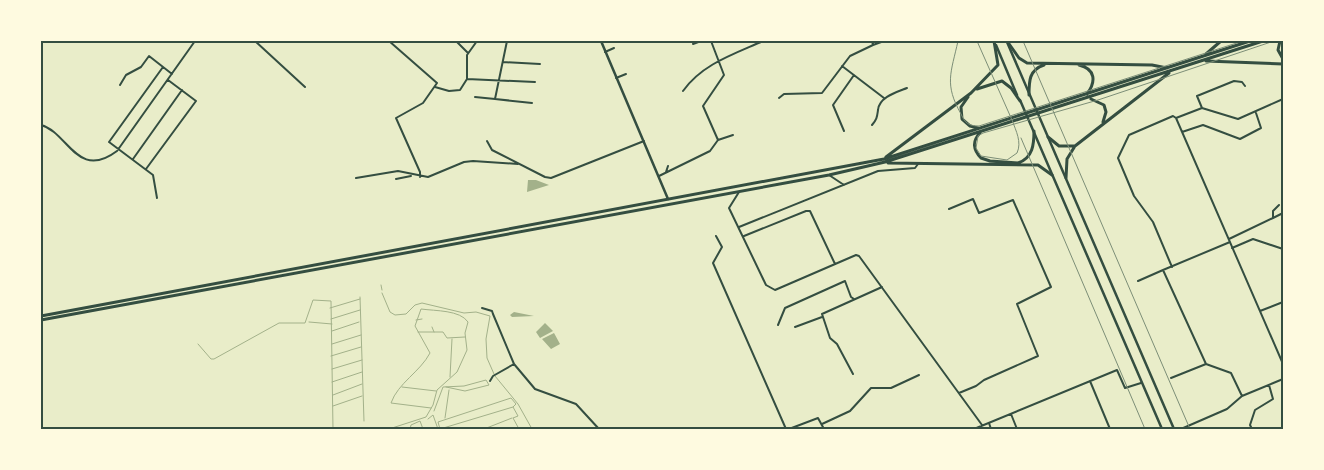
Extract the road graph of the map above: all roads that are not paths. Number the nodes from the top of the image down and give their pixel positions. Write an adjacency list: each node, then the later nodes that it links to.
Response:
1 (195, 41): 35 (street)
2 (255, 41): 45 (street)
3 (389, 41): 46 (street)
4 (456, 41): 23 (street)
5 (477, 41): 23 (street)
6 (507, 41): 27 (street)
7 (601, 41): 22 (main road)
8 (701, 41): 19 (street)
9 (710, 41): 25 (street)
10 (764, 41): 25 (street)
11 (872, 41): 20 (street)
12 (884, 41): 20 (street)
13 (994, 41): 48 (highway); 60 (main road)
14 (1007, 41): 29 (highway); 52 (main road)
15 (1221, 41): 26 (highway)
16 (1250, 41): 26 (highway)
17 (1264, 41): 26 (highway)
18 (1280, 41): 24 (highway)
19 (693, 44)
20 (874, 45): 32 (street)
21 (614, 48): 22 (street)
22 (605, 52): 38 (main road)
23 (468, 53): 39 (street)
24 (1282, 57)
25 (719, 61): 50 (street); 74 (street)
26 (1197, 61): 31 (highway); 34 (highway)
27 (503, 62): 28 (street); 41 (street)
28 (540, 64)
29 (1045, 64): 30 (highway); 52 (highway)
30 (1072, 64): 34 (highway); 53 (highway)
31 (1282, 64)
32 (842, 66): 37 (street); 55 (street)
33 (163, 68): 35 (street); 43 (street); 78 (street)
34 (1169, 70): 53 (highway); 57 (highway); 67 (highway)
35 (172, 74): 40 (street)
36 (626, 74): 38 (street)
37 (854, 75): 56 (street); 70 (street)
38 (616, 78): 76 (main road)
39 (467, 79): 41 (street); 46 (street)
40 (168, 80): 49 (street); 78 (street)
41 (499, 81): 42 (street); 58 (street)
42 (535, 82)
43 (120, 85)
44 (1244, 86): 62 (street)
45 (304, 87)
46 (435, 87): 92 (street)
47 (907, 88): 56 (street)
48 (977, 89): 51 (highway); 60 (highway)
49 (182, 90): 79 (street); 85 (street)
50 (683, 91)
51 (971, 94): 68 (highway); 80 (highway)
52 (1030, 95): 73 (main road)
53 (1087, 95): 68 (highway)
54 (475, 98): 58 (street)
55 (779, 98)
56 (885, 98): 66 (street)
57 (1090, 98): 67 (highway); 68 (highway)
58 (495, 100): 61 (street)
59 (1283, 100): 63 (street)
60 (1020, 101): 69 (main road)
61 (532, 103)
62 (1202, 108): 63 (street); 64 (street)
63 (1256, 112): 71 (street)
64 (1176, 118): 71 (street); 113 (street)
65 (41, 125): 78 (street)
66 (872, 125)
67 (1099, 128): 77 (highway)
68 (982, 129): 69 (highway); 80 (highway)
69 (1034, 131): 89 (main road)
70 (844, 132)
71 (1182, 132): 108 (street)
72 (733, 135): 74 (street)
73 (1048, 137): 77 (highway); 95 (main road)
74 (718, 140): 86 (street)
75 (487, 141): 83 (street)
76 (644, 141): 83 (street); 91 (main road)
77 (1075, 146): 95 (highway)
78 (118, 150): 79 (street)
79 (133, 159): 85 (street)
80 (884, 161): 81 (highway); 82 (highway); 97 (highway)
81 (876, 164): 87 (street); 88 (highway)
82 (918, 164): 87 (street); 89 (highway)
83 (522, 165): 92 (street)
84 (668, 166): 86 (street)
85 (146, 168): 98 (street)
86 (666, 172): 91 (street)
87 (878, 172): 96 (street)
88 (829, 175): 96 (street); 97 (highway)
89 (1052, 175): 134 (main road)
90 (413, 176): 92 (street); 93 (street); 94 (street)
91 (659, 176): 99 (main road)
92 (420, 177)
93 (356, 178)
94 (396, 178)
95 (1066, 178): 150 (main road)
96 (844, 185): 105 (street)
97 (739, 190): 99 (highway); 100 (highway); 105 (street)
98 (157, 198)
99 (669, 200): 100 (main road); 109 (highway)
100 (670, 205): 109 (highway)
101 (1279, 205): 104 (street)
102 (949, 209): 136 (street)
103 (1283, 213): 104 (street)
104 (1273, 218): 108 (street)
105 (739, 227): 107 (street)
106 (716, 236): 143 (street)
107 (743, 236): 112 (street); 112 (street)
108 (1229, 241): 110 (street); 113 (street)
109 (420, 248): 122 (highway)
110 (1232, 248): 111 (street); 120 (street)
111 (1283, 249)
112 (835, 264): 116 (street)
113 (1172, 267): 114 (street)
114 (1163, 270): 115 (street); 126 (street)
115 (1138, 281)
116 (882, 287): 117 (street); 136 (street)
117 (854, 299): 121 (street); 123 (street)
118 (1283, 302): 120 (street)
119 (482, 308): 125 (street)
120 (1260, 312): 127 (street)
121 (822, 317): 124 (street); 128 (street)
122 (41, 318)
123 (778, 325)
124 (795, 327)
125 (514, 364): 132 (street); 142 (street)
126 (1206, 364): 130 (street); 137 (street)
127 (1283, 364)
128 (853, 374)
129 (919, 375): 140 (street)
130 (1171, 378)
131 (1283, 379): 135 (street)
132 (490, 381)
133 (1090, 381): 134 (street); 138 (street); 148 (street)
134 (1142, 382): 149 (main road)
135 (1269, 385): 137 (street); 152 (street)
136 (960, 393): 141 (street)
137 (1242, 396): 151 (street)
138 (1011, 414): 139 (street); 147 (street)
139 (989, 423): 141 (street); 146 (street)
140 (822, 424): 143 (street); 144 (street)
141 (982, 425): 145 (street)
142 (599, 429)
143 (787, 429)
144 (824, 429)
145 (974, 429)
146 (992, 429)
147 (1017, 429)
148 (1110, 429)
149 (1162, 429)
150 (1174, 429)
151 (1181, 429)
152 (1252, 429)

